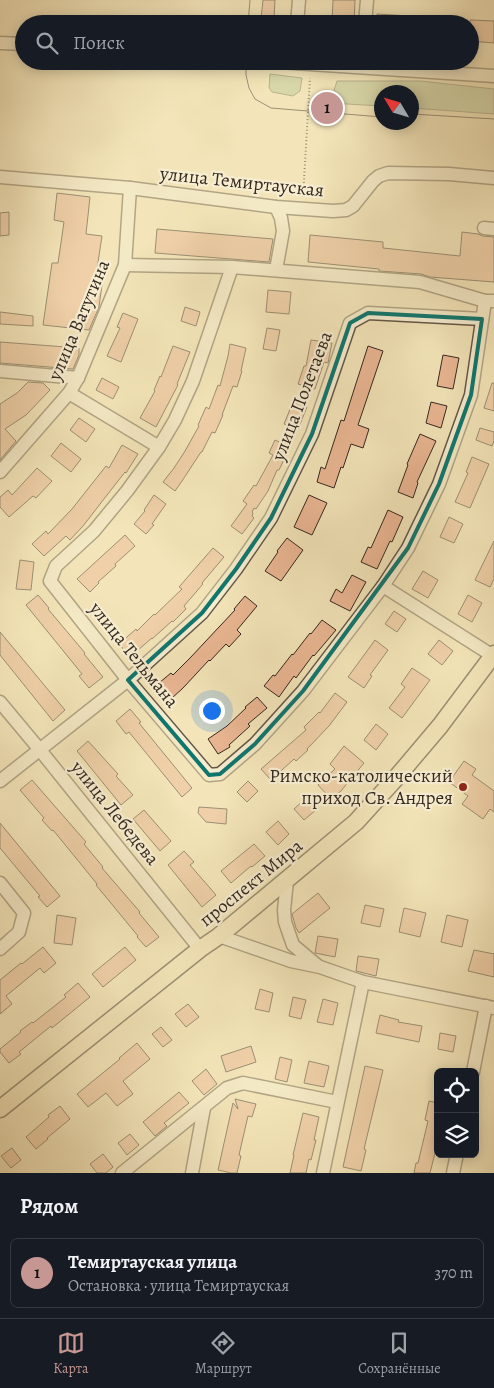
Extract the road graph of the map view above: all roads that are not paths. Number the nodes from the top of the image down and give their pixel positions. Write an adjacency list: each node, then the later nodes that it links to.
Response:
1 (299, 0): 3 (street)
2 (367, 0): 4 (street)
3 (298, 15)
4 (366, 15)
5 (0, 43): 6 (street)
6 (15, 44)
7 (421, 70): 8 (street)
8 (494, 76)
9 (0, 177): 11 (street, улица Темиртауская)
10 (494, 178): 12 (street, улица Темиртауская)
11 (130, 188): 12 (street, улица Темиртауская); 13 (street, улица Ватутина)
12 (276, 207): 15 (street)
13 (125, 265): 14 (street); 19 (street, улица Ватутина)
14 (232, 267): 15 (street); 21 (street, улица Тельмана)
15 (276, 270): 16 (street)
16 (490, 301): 17 (street, улица Тельмана)
17 (482, 319): 23 (street, улица Тельмана); 25 (street, улица Полетаева)
18 (0, 371): 19 (street)
19 (78, 378): 20 (street, улица Ватутина)
20 (70, 393): 21 (street); 22 (street, улица Ватутина)
21 (159, 447): 25 (street, улица Тельмана)
22 (0, 472)
23 (383, 586): 24 (street); 25 (street, улица Тельмана)
24 (493, 655): 29 (main road, проспект Мира)
25 (128, 680): 27 (street, улица Полетаева)
26 (0, 702): 27 (street, улица Лебедева)
27 (40, 750): 28 (street, улица Полетаева); 33 (street, улица Лебедева)
28 (0, 781)
29 (287, 881): 31 (main road, проспект Мира); 34 (street)
30 (0, 883): 32 (street)
31 (219, 936): 33 (main road, проспект Мира); 34 (street)
32 (0, 949)
33 (200, 949): 40 (main road, проспект Мира)
34 (320, 967): 35 (street)
35 (363, 982): 36 (street); 38 (street)
36 (490, 1007): 37 (street)
37 (474, 1068)
38 (337, 1102): 39 (street); 44 (street)
39 (204, 1108): 42 (street); 43 (street)
40 (0, 1109)
41 (455, 1158): 45 (street)
42 (122, 1173)
43 (192, 1173)
44 (323, 1173)
45 (453, 1173)

